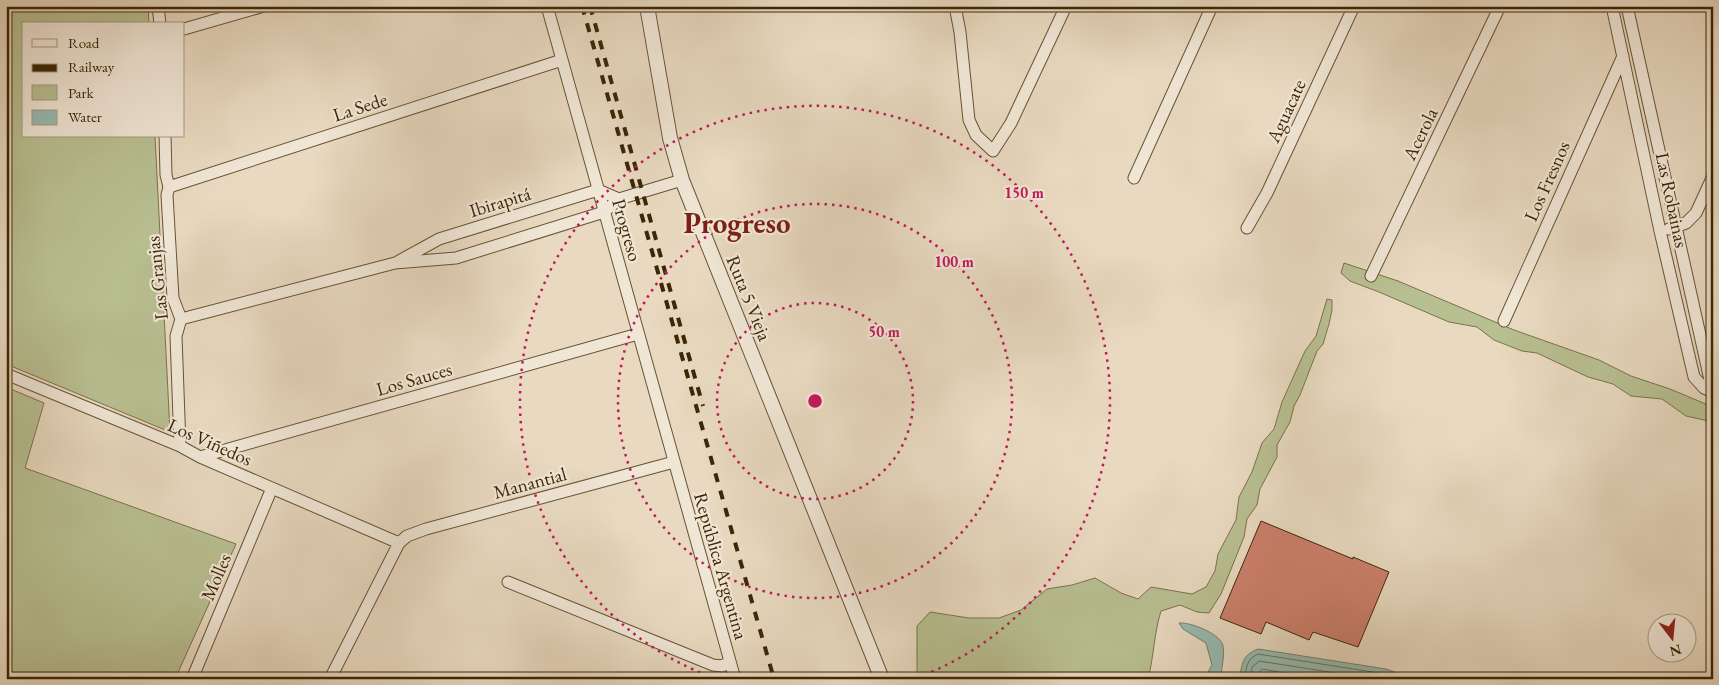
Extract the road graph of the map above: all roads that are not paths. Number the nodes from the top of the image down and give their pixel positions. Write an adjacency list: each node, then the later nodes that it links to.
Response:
1 (158, 6): 12 (street)
2 (264, 6): 13 (street)
3 (547, 6): 15 (street, Progreso)
4 (647, 6): 19 (street, Ruta 5 Vieja)
5 (955, 6): 6 (street)
6 (1066, 6)
7 (1212, 6): 18 (street)
8 (1354, 6): 25 (street, Aguacate)
9 (1500, 6): 28 (street, Acerola)
10 (1612, 6): 14 (street, Las Robainas)
11 (1627, 6): 24 (street, Las Robainas)
12 (160, 22)
13 (185, 29)
14 (1623, 56): 26 (street, Las Robainas); 30 (street, Los Fresnos)
15 (562, 60): 20 (street, La Sede); 21 (street, Progreso)
16 (165, 138): 20 (street, Las Granjas)
17 (1713, 176): 24 (street)
18 (1134, 178)
19 (682, 180): 22 (street, Ibirapitá); 45 (street, Ruta 5 Vieja)
20 (169, 187): 29 (street, Las Granjas)
21 (598, 190): 22 (street); 23 (street, Progreso); 27 (street, Ibirapitá)
22 (619, 199): 23 (street, Ibirapitá)
23 (604, 212): 27 (street, Ibirapitá); 31 (street, Progreso)
24 (1676, 227): 26 (street); 33 (street, Las Robainas)
25 (1247, 228)
26 (1660, 231): 34 (street, Las Robainas)
27 (395, 263): 29 (street, Ibirapitá)
28 (1371, 276)
29 (181, 319): 35 (street, Las Granjas)
30 (1504, 321)
31 (638, 334): 36 (street, Los Sauces); 37 (street, Progreso)
32 (6, 374): 35 (street, Los Viñedos)
33 (1713, 386)
34 (1713, 392)
35 (180, 446): 36 (street, Los Viñedos)
36 (200, 457): 38 (street, Los Viñedos)
37 (674, 462): 39 (street, Manantial); 41 (street, República Argentina)
38 (272, 488): 39 (street, Los Viñedos); 42 (street, Molles)
39 (399, 543): 43 (street)
40 (508, 582): 41 (street)
41 (730, 662): 44 (street, República Argentina)
42 (192, 679)
43 (330, 679)
44 (735, 679)
45 (882, 679)

